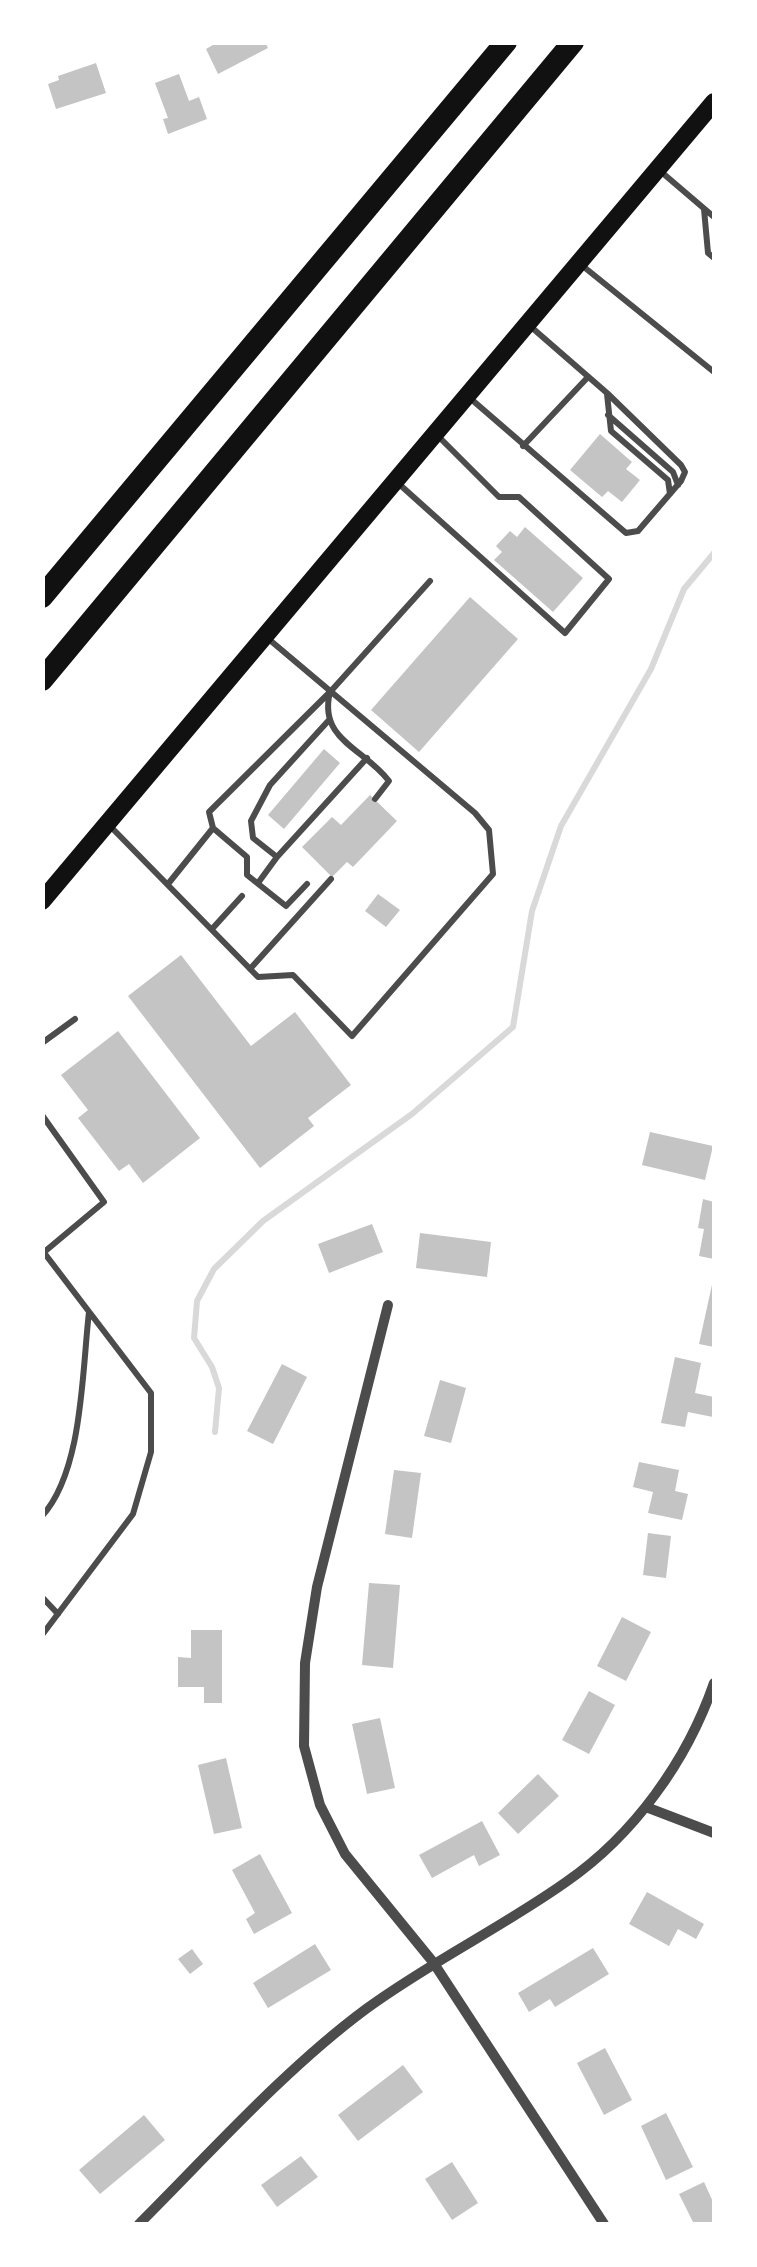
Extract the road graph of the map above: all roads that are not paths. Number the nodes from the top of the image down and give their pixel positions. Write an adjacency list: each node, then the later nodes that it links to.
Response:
1 (506, 42): 21 (highway)
2 (573, 42): 23 (highway)
3 (712, 108): 4 (main road)
4 (658, 169): 5 (lane); 8 (main road)
5 (704, 208): 6 (lane); 7 (lane)
6 (714, 217)
7 (714, 258)
8 (578, 262): 9 (main road); 10 (lane)
9 (526, 323): 11 (lane); 12 (main road)
10 (714, 372)
11 (588, 376): 13 (lane); 16 (lane)
12 (466, 394): 15 (main road); 16 (lane)
13 (607, 394): 14 (lane); 18 (lane)
14 (608, 414): 18 (lane); 19 (lane)
15 (435, 432): 17 (main road); 17 (lane)
16 (523, 446): 19 (lane)
17 (394, 480): 22 (main road)
18 (678, 486): 19 (lane)
19 (670, 495)
20 (430, 581): 24 (lane)
21 (42, 597)
22 (264, 635): 24 (lane); 28 (main road)
23 (42, 680)
24 (331, 691): 25 (lane); 29 (lane); 38 (lane)
25 (329, 720): 26 (lane); 30 (lane)
26 (367, 758): 27 (lane); 30 (lane)
27 (376, 798)
28 (107, 823): 33 (lane); 36 (main road)
29 (214, 828): 32 (lane); 33 (lane)
30 (277, 857): 32 (lane)
31 (331, 879): 38 (lane)
32 (258, 883): 34 (lane)
33 (168, 884): 37 (lane)
34 (307, 884)
35 (242, 896): 37 (lane)
36 (42, 901)
37 (212, 929): 38 (lane)
38 (250, 969)
39 (75, 1019): 40 (lane)
40 (42, 1043)
41 (42, 1115): 42 (lane)
42 (43, 1252): 44 (lane)
43 (388, 1305): 52 (street)
44 (89, 1311): 45 (lane); 47 (lane)
45 (42, 1516)
46 (42, 1597): 47 (lane)
47 (58, 1614): 48 (lane)
48 (42, 1635)
49 (714, 1684): 50 (street)
50 (646, 1807): 51 (street); 52 (street)
51 (714, 1833)
52 (433, 1962): 53 (street); 54 (street)
53 (139, 2224)
54 (604, 2224)

